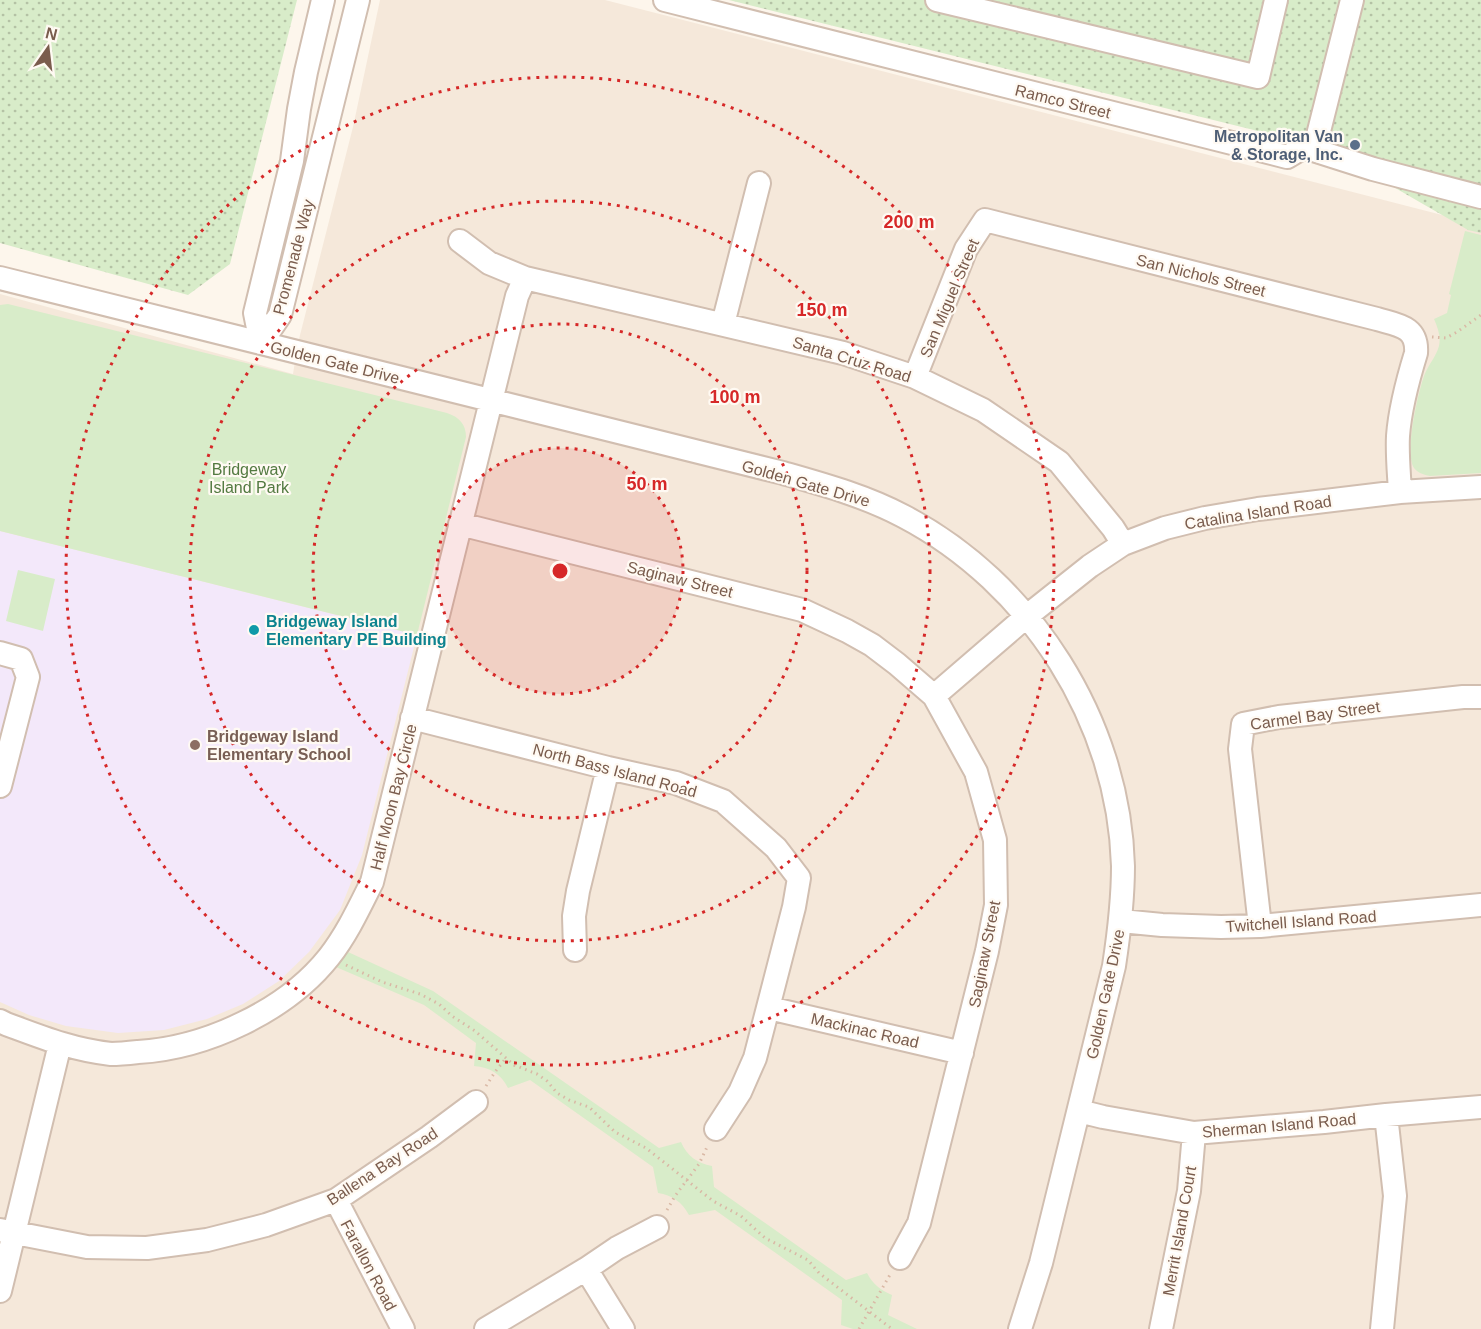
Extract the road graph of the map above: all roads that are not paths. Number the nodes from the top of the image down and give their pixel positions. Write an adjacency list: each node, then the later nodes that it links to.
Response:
1 (323, 0): 15 (street, Promenade Way)
2 (358, 0): 15 (street, Promenade Way)
3 (665, 0): 7 (street, Ramco Street)
4 (937, 0): 5 (street)
5 (1276, 0)
6 (1353, 0): 7 (street)
7 (1304, 147): 9 (street)
8 (759, 183): 14 (street)
9 (1481, 197)
10 (985, 220): 16 (street, San Miguel Street); 19 (street, San Nichols Street)
11 (459, 241): 13 (street, Santa Cruz Road)
12 (0, 278): 15 (street, Golden Gate Drive)
13 (525, 278): 14 (street, Santa Cruz Road); 17 (street, Half Moon Bay Circle)
14 (723, 324): 16 (street, Santa Cruz Road)
15 (261, 343): 17 (street, Golden Gate Drive)
16 (915, 377): 21 (street, Santa Cruz Road)
17 (491, 401): 20 (street, Half Moon Bay Circle); 22 (street, Golden Gate Drive)
18 (1481, 487): 19 (street, Catalina Island Road)
19 (1400, 492): 21 (street, Catalina Island Road)
20 (460, 524): 24 (street, Saginaw Street); 26 (street, Half Moon Bay Circle)
21 (1123, 544): 22 (street, Catalina Island Road)
22 (1027, 616): 24 (street, Catalina Island Road); 30 (street, Golden Gate Drive)
23 (0, 653): 28 (street)
24 (934, 696): 36 (street, Saginaw Street)
25 (1481, 697): 31 (street, Carmel Bay Street)
26 (412, 718): 27 (street, North Bass Island Road); 35 (street, Half Moon Bay Circle)
27 (608, 768): 32 (street); 33 (street, North Bass Island Road)
28 (0, 786)
29 (1481, 905): 31 (street, Twitchell Island Road)
30 (1121, 921): 31 (street, Twitchell Island Road); 39 (street, Golden Gate Drive)
31 (1260, 926)
32 (575, 950)
33 (769, 1008): 36 (street, Mackinac Road); 41 (street)
34 (0, 1021): 35 (street, Half Moon Bay Circle)
35 (60, 1044): 45 (street)
36 (962, 1053): 46 (street, Saginaw Street)
37 (476, 1101): 43 (street, Ballena Bay Road)
38 (1481, 1107): 40 (street, Sherman Island Road)
39 (1079, 1111): 42 (street, Sherman Island Road); 52 (street, Golden Gate Drive)
40 (1386, 1114): 42 (street, Sherman Island Road); 54 (street)
41 (716, 1129)
42 (1194, 1133): 53 (street, Merrit Island Court)
43 (336, 1200): 45 (street, Ballena Bay Road); 49 (street, Farallon Road)
44 (657, 1227): 47 (street)
45 (7, 1232): 48 (street)
46 (900, 1258)
47 (586, 1269): 50 (street); 51 (street)
48 (0, 1291)
49 (403, 1329)
50 (486, 1329)
51 (623, 1329)
52 (1020, 1329)
53 (1161, 1329)
54 (1382, 1329)

